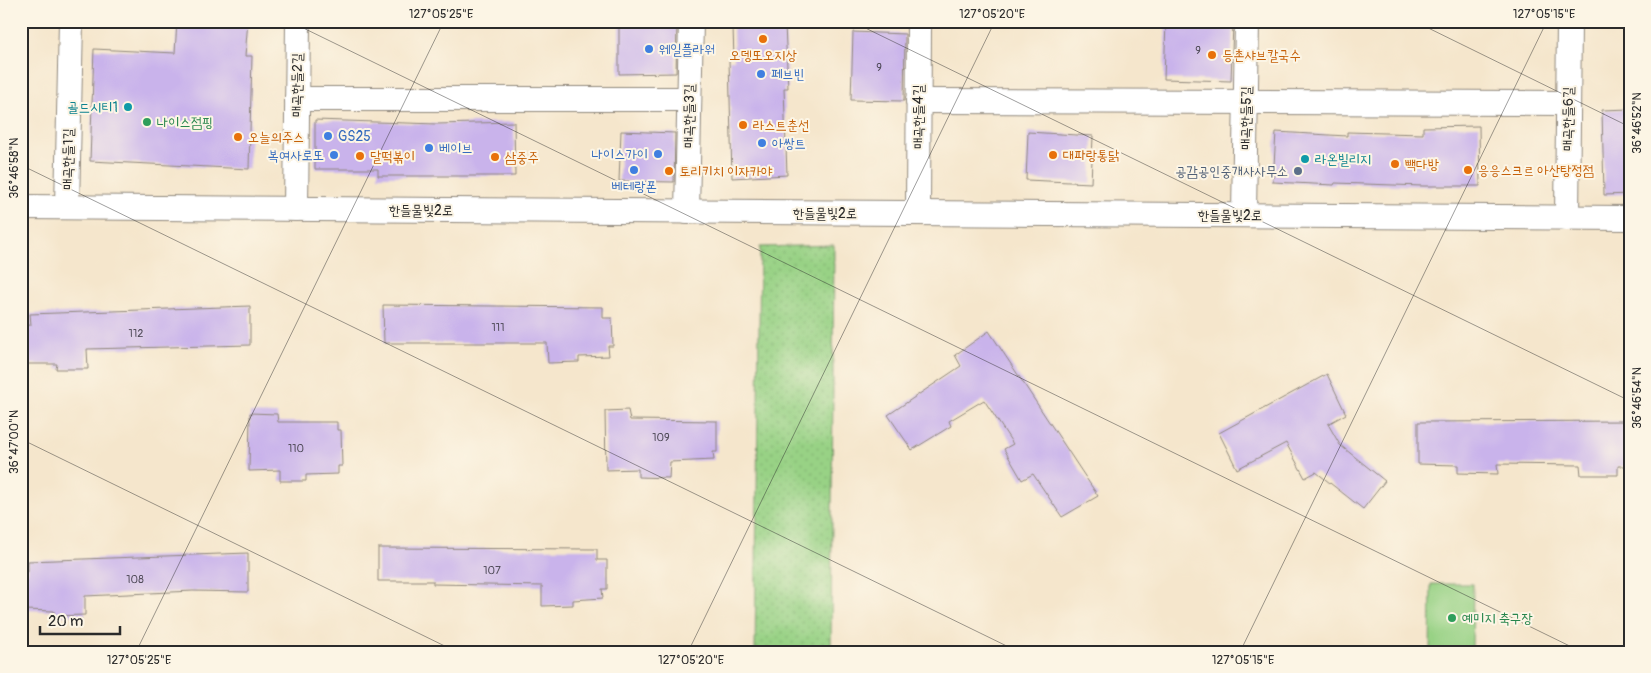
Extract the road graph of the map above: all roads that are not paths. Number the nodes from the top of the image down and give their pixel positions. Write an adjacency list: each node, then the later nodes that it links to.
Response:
1 (71, 21): 13 (street, 매곡한들1길)
2 (298, 21): 7 (street, 매곡한들2길)
3 (691, 21): 8 (street, 매곡한들3길)
4 (919, 21): 9 (street, 매곡한들4길)
5 (1247, 21): 10 (street, 매곡한들5길)
6 (1569, 21): 11 (street, 매곡한들6길)
7 (297, 99): 8 (street); 14 (street, 매곡한들2길)
8 (689, 99): 15 (street, 매곡한들3길)
9 (918, 101): 10 (street); 16 (street, 매곡한들4길)
10 (1246, 102): 11 (street); 17 (street, 매곡한들5길)
11 (1568, 103): 18 (street, 매곡한들6길)
12 (21, 207): 13 (street, 한들물빛2로)
13 (67, 207): 14 (street, 한들물빛2로)
14 (296, 209): 15 (street, 한들물빛2로)
15 (686, 212): 16 (street, 한들물빛2로)
16 (918, 213): 17 (street, 한들물빛2로)
17 (1244, 216): 18 (street, 한들물빛2로)
18 (1566, 218): 19 (street, 한들물빛2로)
19 (1630, 218)

